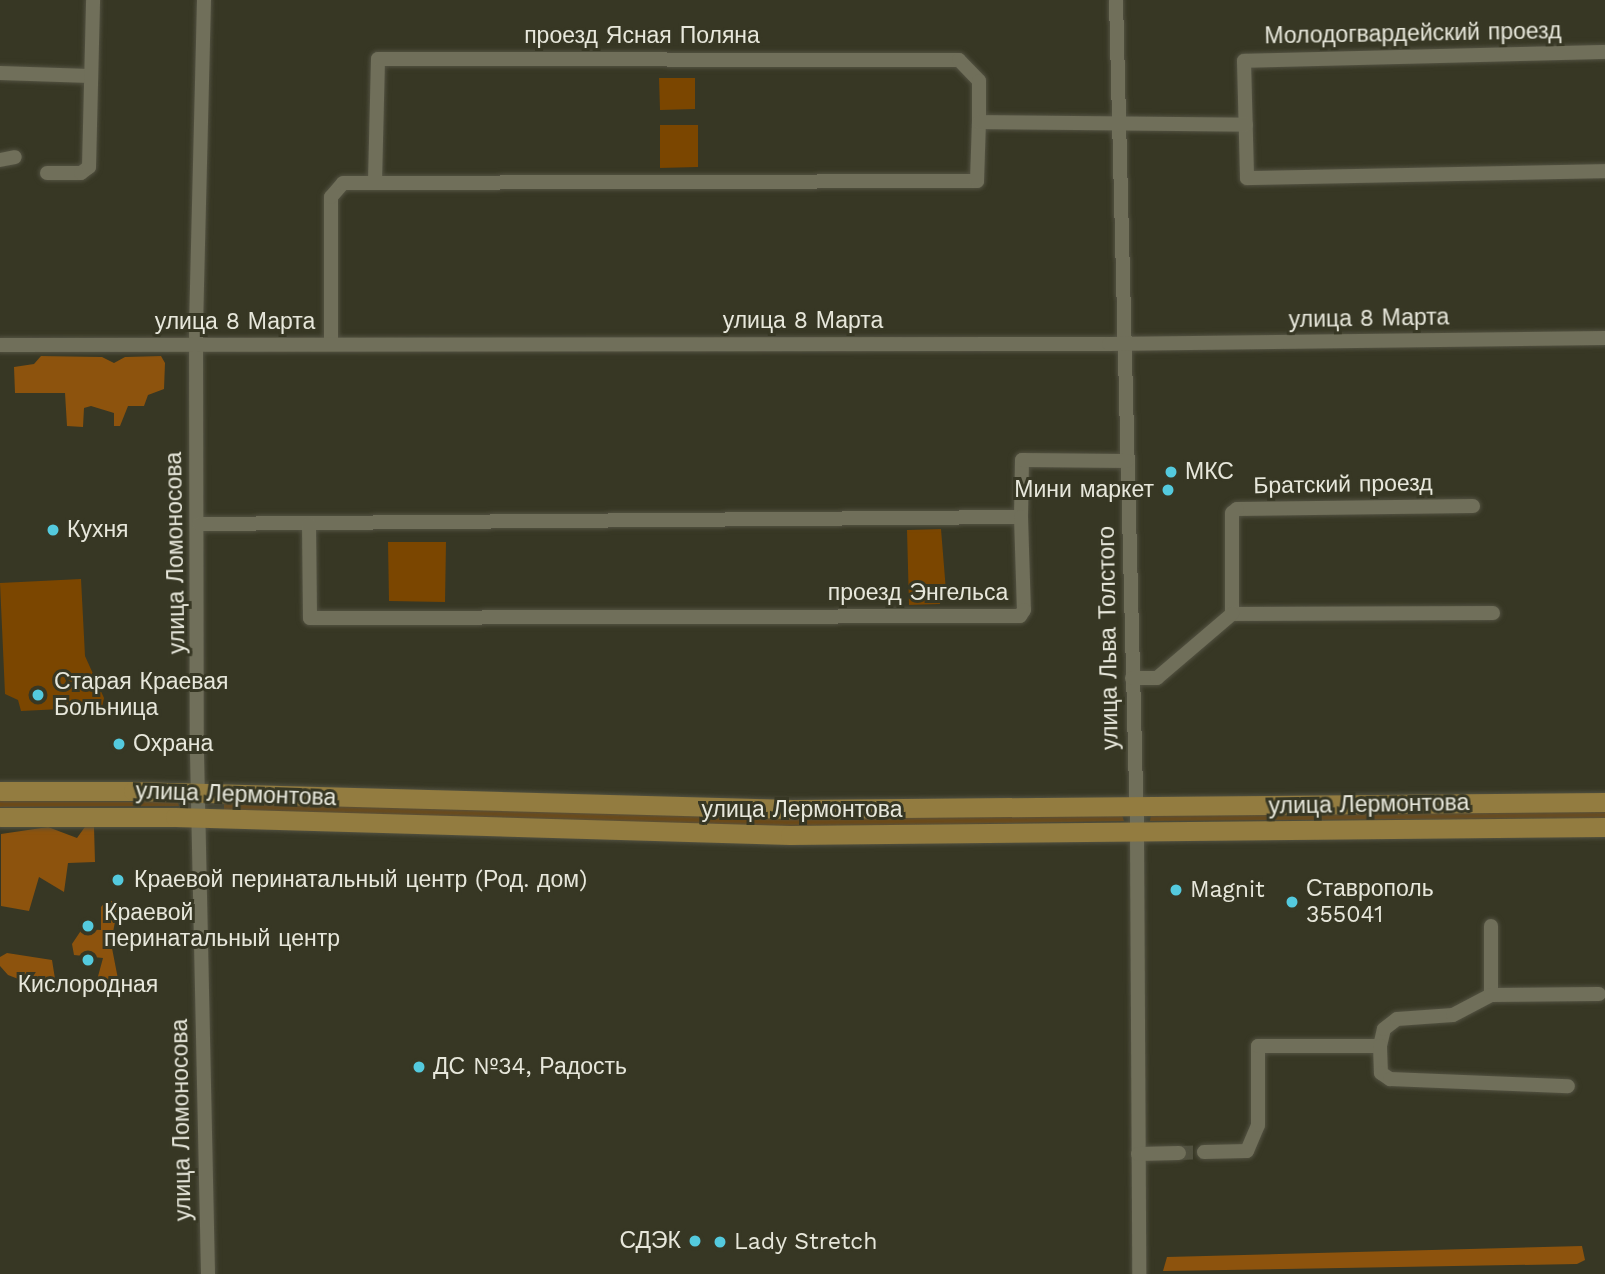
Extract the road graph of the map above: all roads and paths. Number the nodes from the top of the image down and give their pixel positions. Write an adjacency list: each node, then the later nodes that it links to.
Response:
1 (93, 0): 6 (street)
2 (204, 0): 19 (street, улица Ломоносова)
3 (1116, 0): 9 (street, улица Льва Толстого)
4 (1605, 52): 8 (street, Молодогвардейский проезд)
5 (0, 73): 6 (street)
6 (90, 76): 13 (street)
7 (979, 122): 9 (street); 14 (street, проезд Ясная Поляна); 14 (street, проезд Ясная Поляна)
8 (1246, 125): 9 (street); 12 (street, Молодогвардейский проезд)
9 (1119, 126): 17 (street, улица Льва Толстого)
10 (15, 157): 11 (street)
11 (0, 160)
12 (1605, 171)
13 (47, 173)
14 (375, 182): 16 (street, проезд Ясная Поляна)
15 (1605, 338): 17 (street, улица 8 Марта)
16 (331, 344): 17 (street, улица 8 Марта); 19 (street, улица 8 Марта)
17 (1124, 344): 20 (street, улица Льва Толстого)
18 (0, 345): 19 (street, улица 8 Марта)
19 (196, 345): 23 (street, улица Ломоносова)
20 (1127, 461): 22 (street); 27 (street, улица Льва Толстого)
21 (1473, 506): 26 (street, Братский проезд)
22 (1021, 517): 24 (street); 24 (street, проезд Энгельса)
23 (199, 524): 24 (street); 29 (street, улица Ломоносова)
24 (309, 524)
25 (1493, 613): 26 (street)
26 (1232, 614): 27 (street)
27 (1132, 678): 31 (street, улица Льва Толстого)
28 (0, 791): 29 (main road, улица Лермонтова)
29 (198, 793): 31 (main road, улица Лермонтова); 33 (street, улица Ломоносова)
30 (1605, 802): 31 (main road, улица Лермонтова)
31 (1136, 806): 35 (street, улица Льва Толстого)
32 (0, 817): 33 (main road, улица Лермонтова)
33 (199, 818): 35 (main road, улица Лермонтова); 44 (street, улица Ломоносова)
34 (1605, 827): 35 (main road, улица Лермонтова)
35 (1137, 832): 43 (street, улица Льва Толстого)
36 (1491, 926): 38 (street)
37 (1599, 994): 38 (street)
38 (1491, 995): 39 (street)
39 (1380, 1046): 40 (street); 41 (street)
40 (1568, 1086)
41 (1204, 1152)
42 (1179, 1153): 43 (street)
43 (1138, 1154): 45 (street, улица Льва Толстого)
44 (208, 1274)
45 (1139, 1274)

